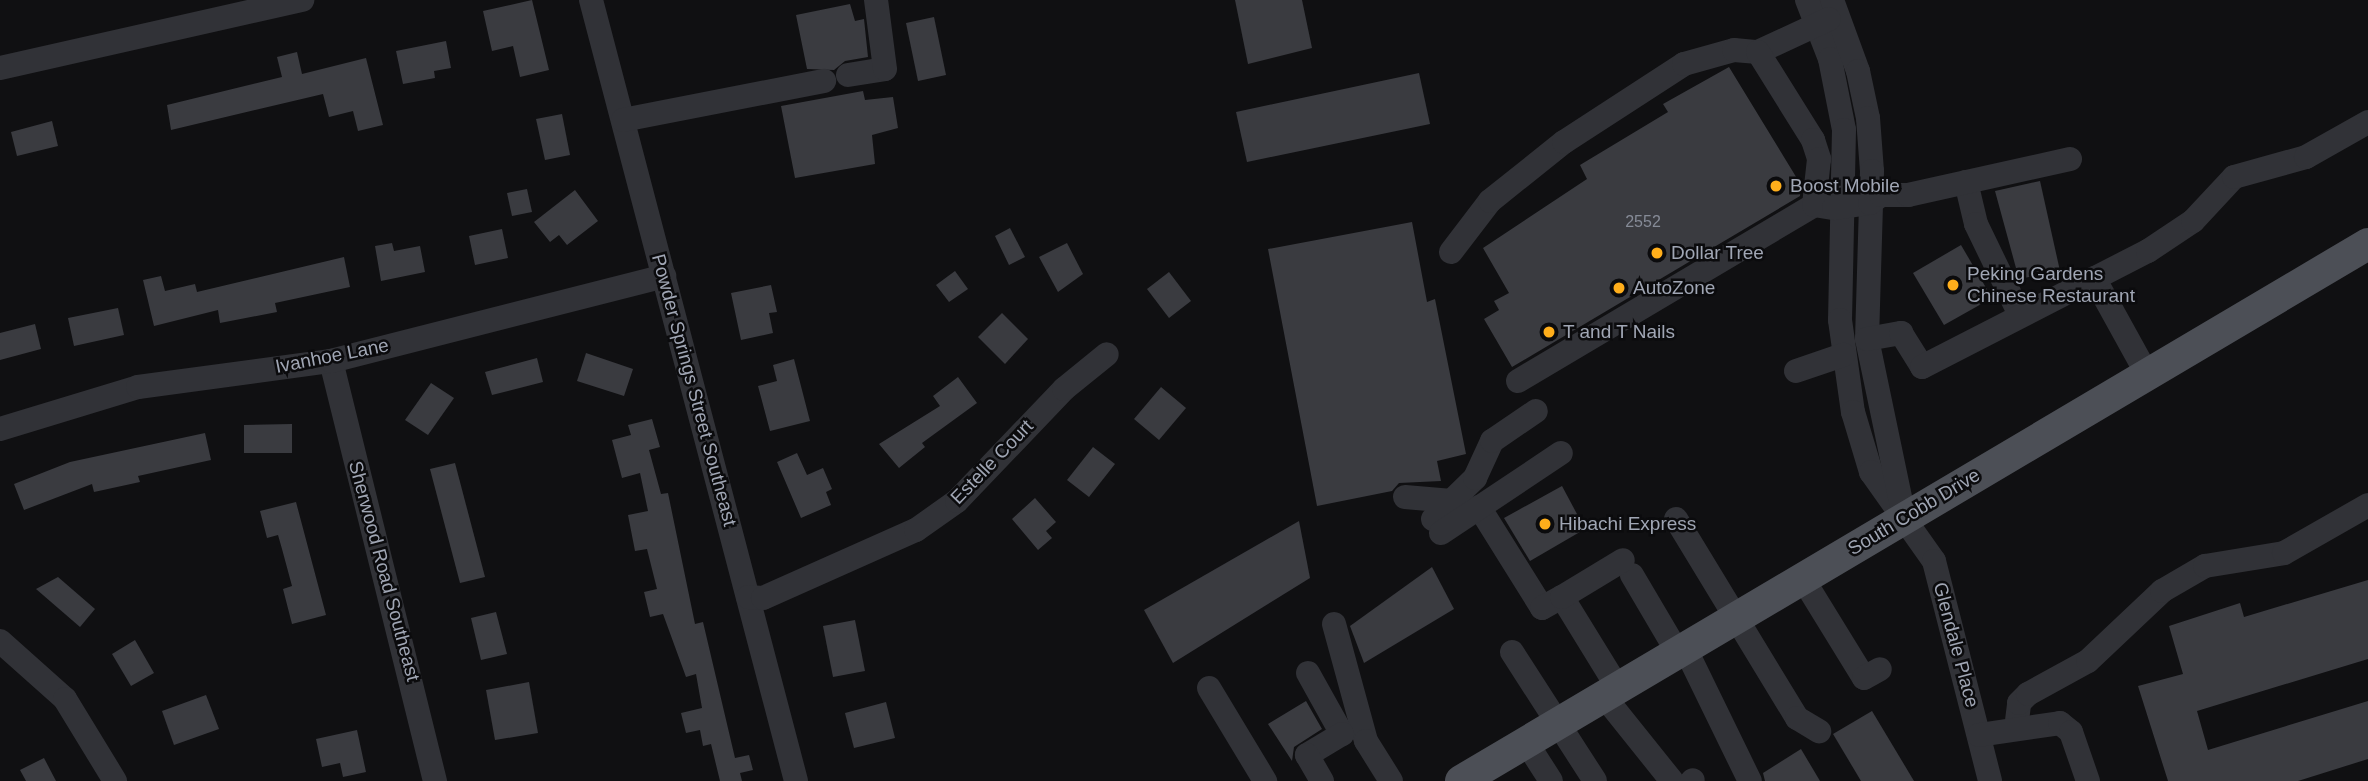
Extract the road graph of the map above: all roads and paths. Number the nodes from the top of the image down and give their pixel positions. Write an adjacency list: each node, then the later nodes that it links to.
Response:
1 (302, 0): 8 (street)
2 (591, 0): 9 (street, Powder Springs Street Southeast)
3 (876, 0): 9 (street)
4 (1807, 0): 6 (street)
5 (1835, 7): 6 (street); 13 (street)
6 (1816, 26): 7 (street); 15 (street)
7 (1758, 52): 14 (street); 17 (street)
8 (0, 68)
9 (623, 120): 18 (street, Powder Springs Street Southeast)
10 (2368, 122): 19 (street)
11 (2070, 159): 12 (street)
12 (1966, 181): 13 (street); 20 (street)
13 (1870, 203): 15 (street); 21 (street)
14 (1814, 205): 15 (street); 27 (street)
15 (1845, 205): 23 (street)
16 (2368, 244): 26 (main road, South Cobb Drive)
17 (1451, 252)
18 (664, 276): 24 (street, Ivanhoe Lane); 38 (street, Powder Springs Street Southeast)
19 (2094, 278): 20 (street); 26 (street)
20 (2020, 313): 21 (street)
21 (1867, 339): 35 (street)
22 (1107, 354): 38 (street, Estelle Court)
23 (1843, 355): 25 (street); 35 (street)
24 (331, 361): 29 (street, Ivanhoe Lane); 57 (street, Sherwood Road Southeast)
25 (1796, 371)
26 (2147, 374): 35 (main road, South Cobb Drive)
27 (1518, 381)
28 (1536, 411): 32 (street)
29 (0, 429)
30 (1561, 453): 34 (street)
31 (1405, 497): 32 (street)
32 (1452, 501): 34 (street)
33 (2368, 505): 50 (street)
34 (1479, 507): 39 (street)
35 (1905, 516): 37 (main road, South Cobb Drive); 52 (street, Glendale Place)
36 (1676, 519): 40 (street)
37 (1803, 579): 40 (main road, South Cobb Drive); 45 (street)
38 (748, 597): 58 (street, Powder Springs Street Southeast)
39 (1562, 597): 43 (street); 48 (street)
40 (1736, 618): 43 (main road, South Cobb Drive); 51 (street)
41 (1334, 624): 61 (street)
42 (0, 641): 56 (street)
43 (1681, 651): 48 (main road, South Cobb Drive); 65 (street)
44 (1512, 652): 49 (street)
45 (1880, 669)
46 (1308, 673): 60 (street)
47 (1209, 688): 59 (street)
48 (1611, 691): 49 (main road, South Cobb Drive); 64 (street)
49 (1558, 724): 53 (main road, South Cobb Drive); 63 (street)
50 (2016, 729): 52 (street); 66 (street)
51 (1819, 731)
52 (1979, 735): 55 (street, Glendale Place)
53 (1526, 742): 54 (main road, South Cobb Drive); 62 (street)
54 (1469, 779)
55 (1985, 780)
56 (115, 781)
57 (435, 781)
58 (796, 781)
59 (1265, 781)
60 (1322, 781)
61 (1391, 781)
62 (1550, 781)
63 (1595, 781)
64 (1672, 781)
65 (1750, 781)
66 (2088, 781)

